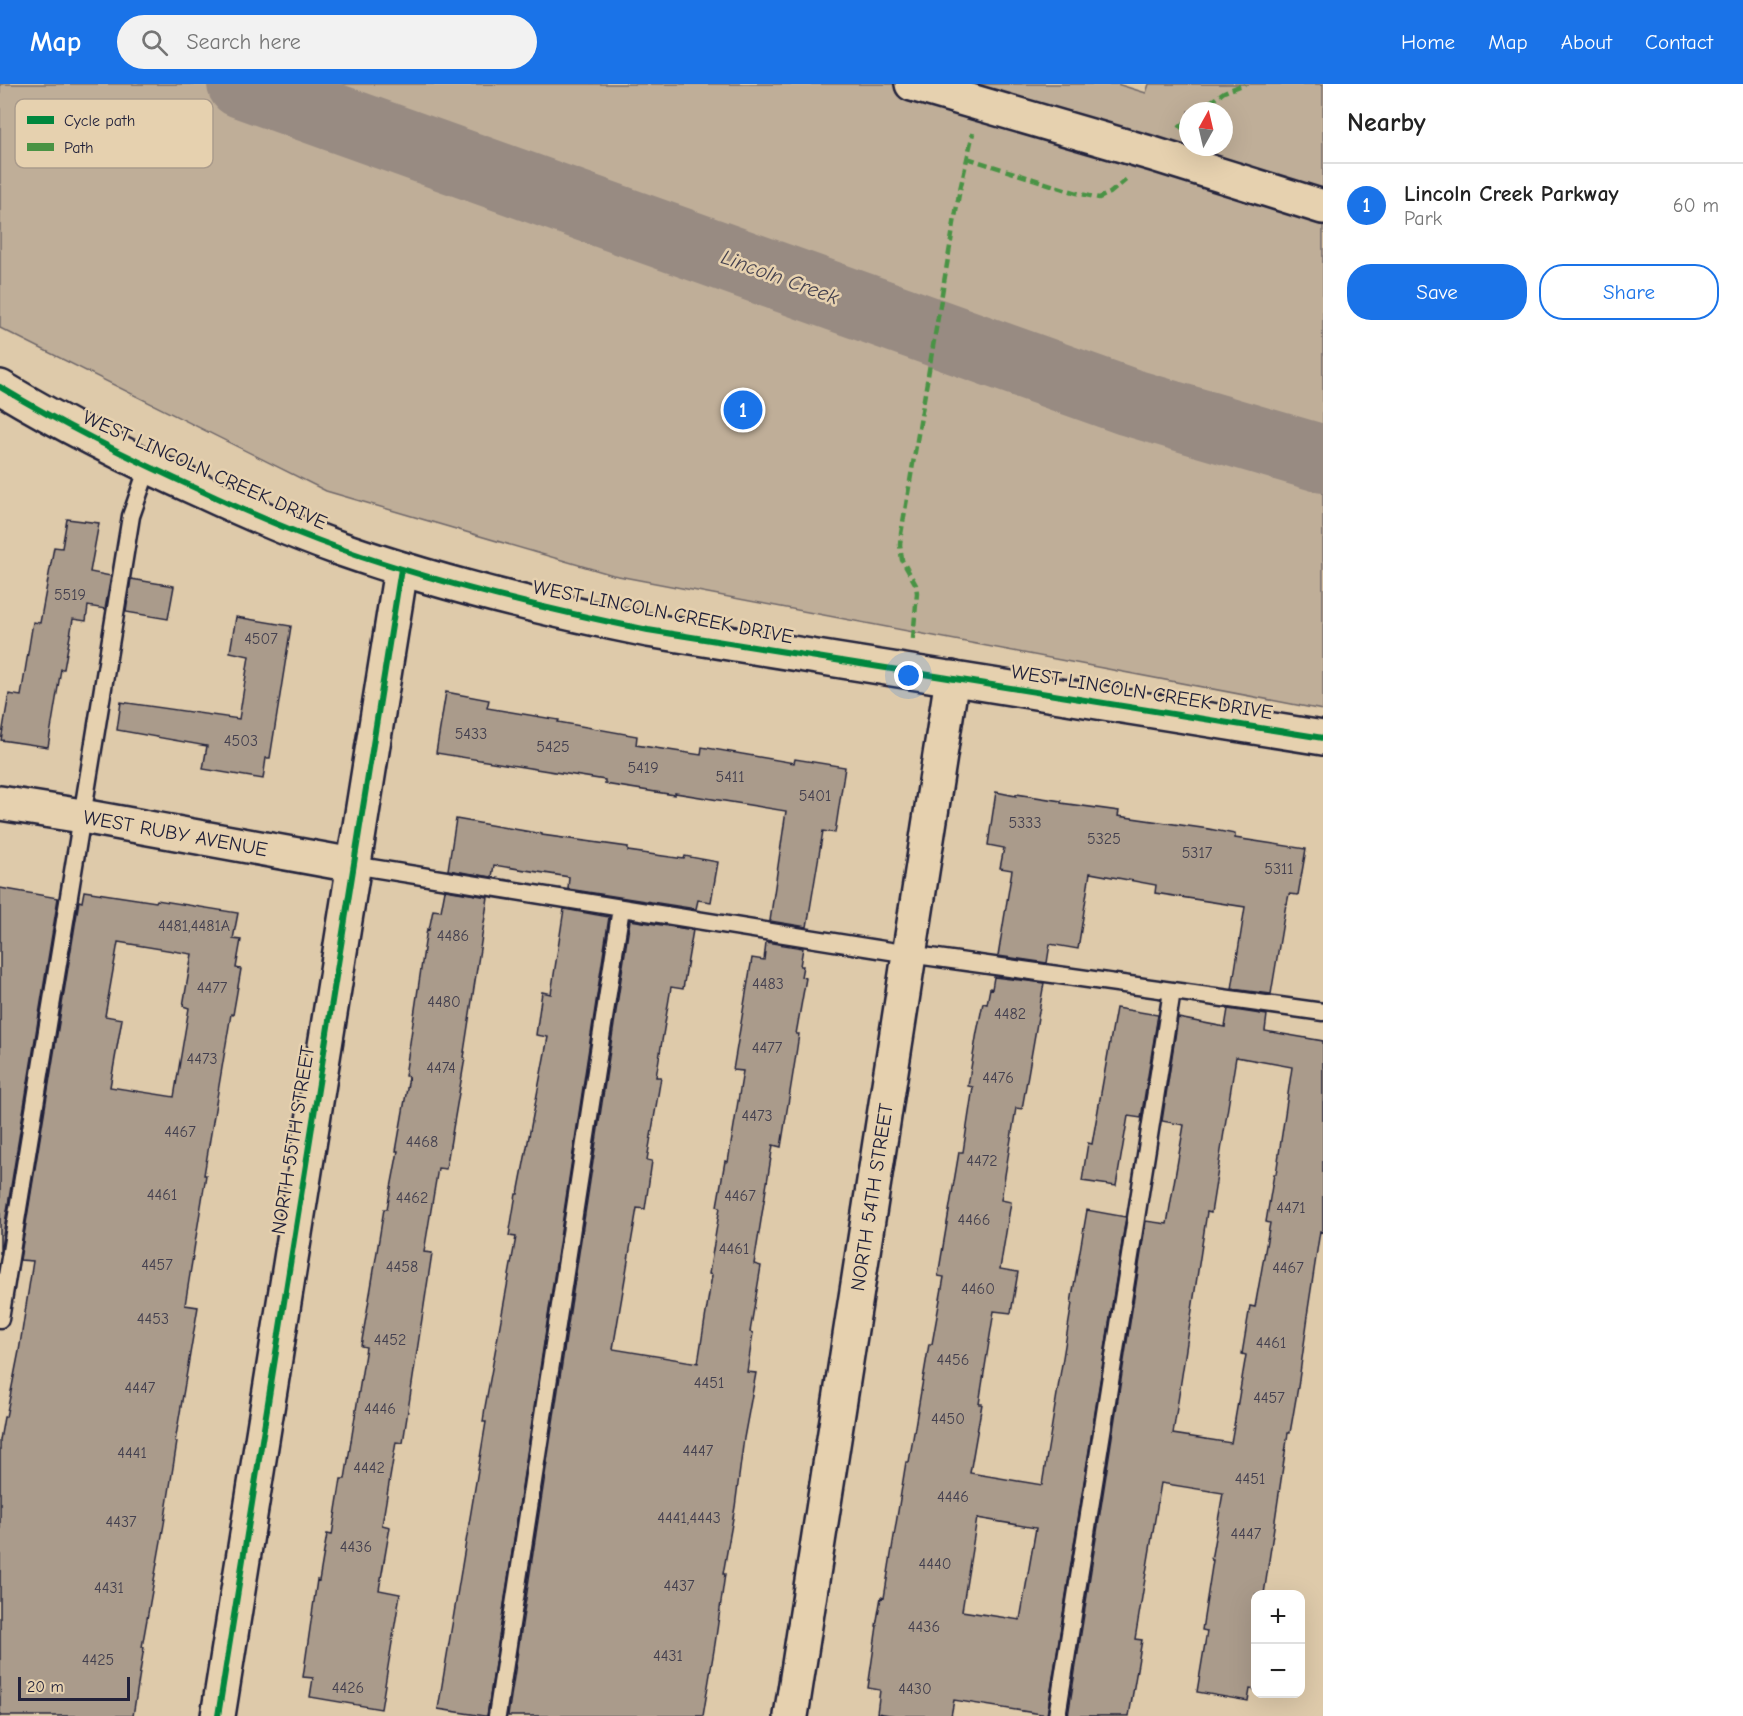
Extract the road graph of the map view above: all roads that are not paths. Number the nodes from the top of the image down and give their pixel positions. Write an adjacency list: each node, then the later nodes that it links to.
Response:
1 (920, 85): 2 (street)
2 (1323, 207)
3 (0, 387): 4 (street, WEST LINCOLN CREEK DRIVE)
4 (148, 467): 5 (street, WEST LINCOLN CREEK DRIVE); 9 (lane)
5 (401, 569): 6 (street, WEST LINCOLN CREEK DRIVE); 10 (street, NORTH 55TH STREET)
6 (952, 678): 7 (street, WEST LINCOLN CREEK DRIVE); 12 (street, NORTH 54TH STREET)
7 (1323, 738)
8 (0, 803): 9 (street, WEST RUBY AVENUE)
9 (82, 816): 10 (street, WEST RUBY AVENUE); 15 (lane)
10 (353, 865): 11 (lane); 16 (street, NORTH 55TH STREET)
11 (621, 908): 12 (lane); 17 (lane)
12 (909, 954): 13 (lane); 18 (street, NORTH 54TH STREET)
13 (1172, 991): 14 (lane); 19 (lane)
14 (1323, 1012)
15 (0, 1319)
16 (218, 1716)
17 (497, 1716)
18 (791, 1716)
19 (1058, 1716)

